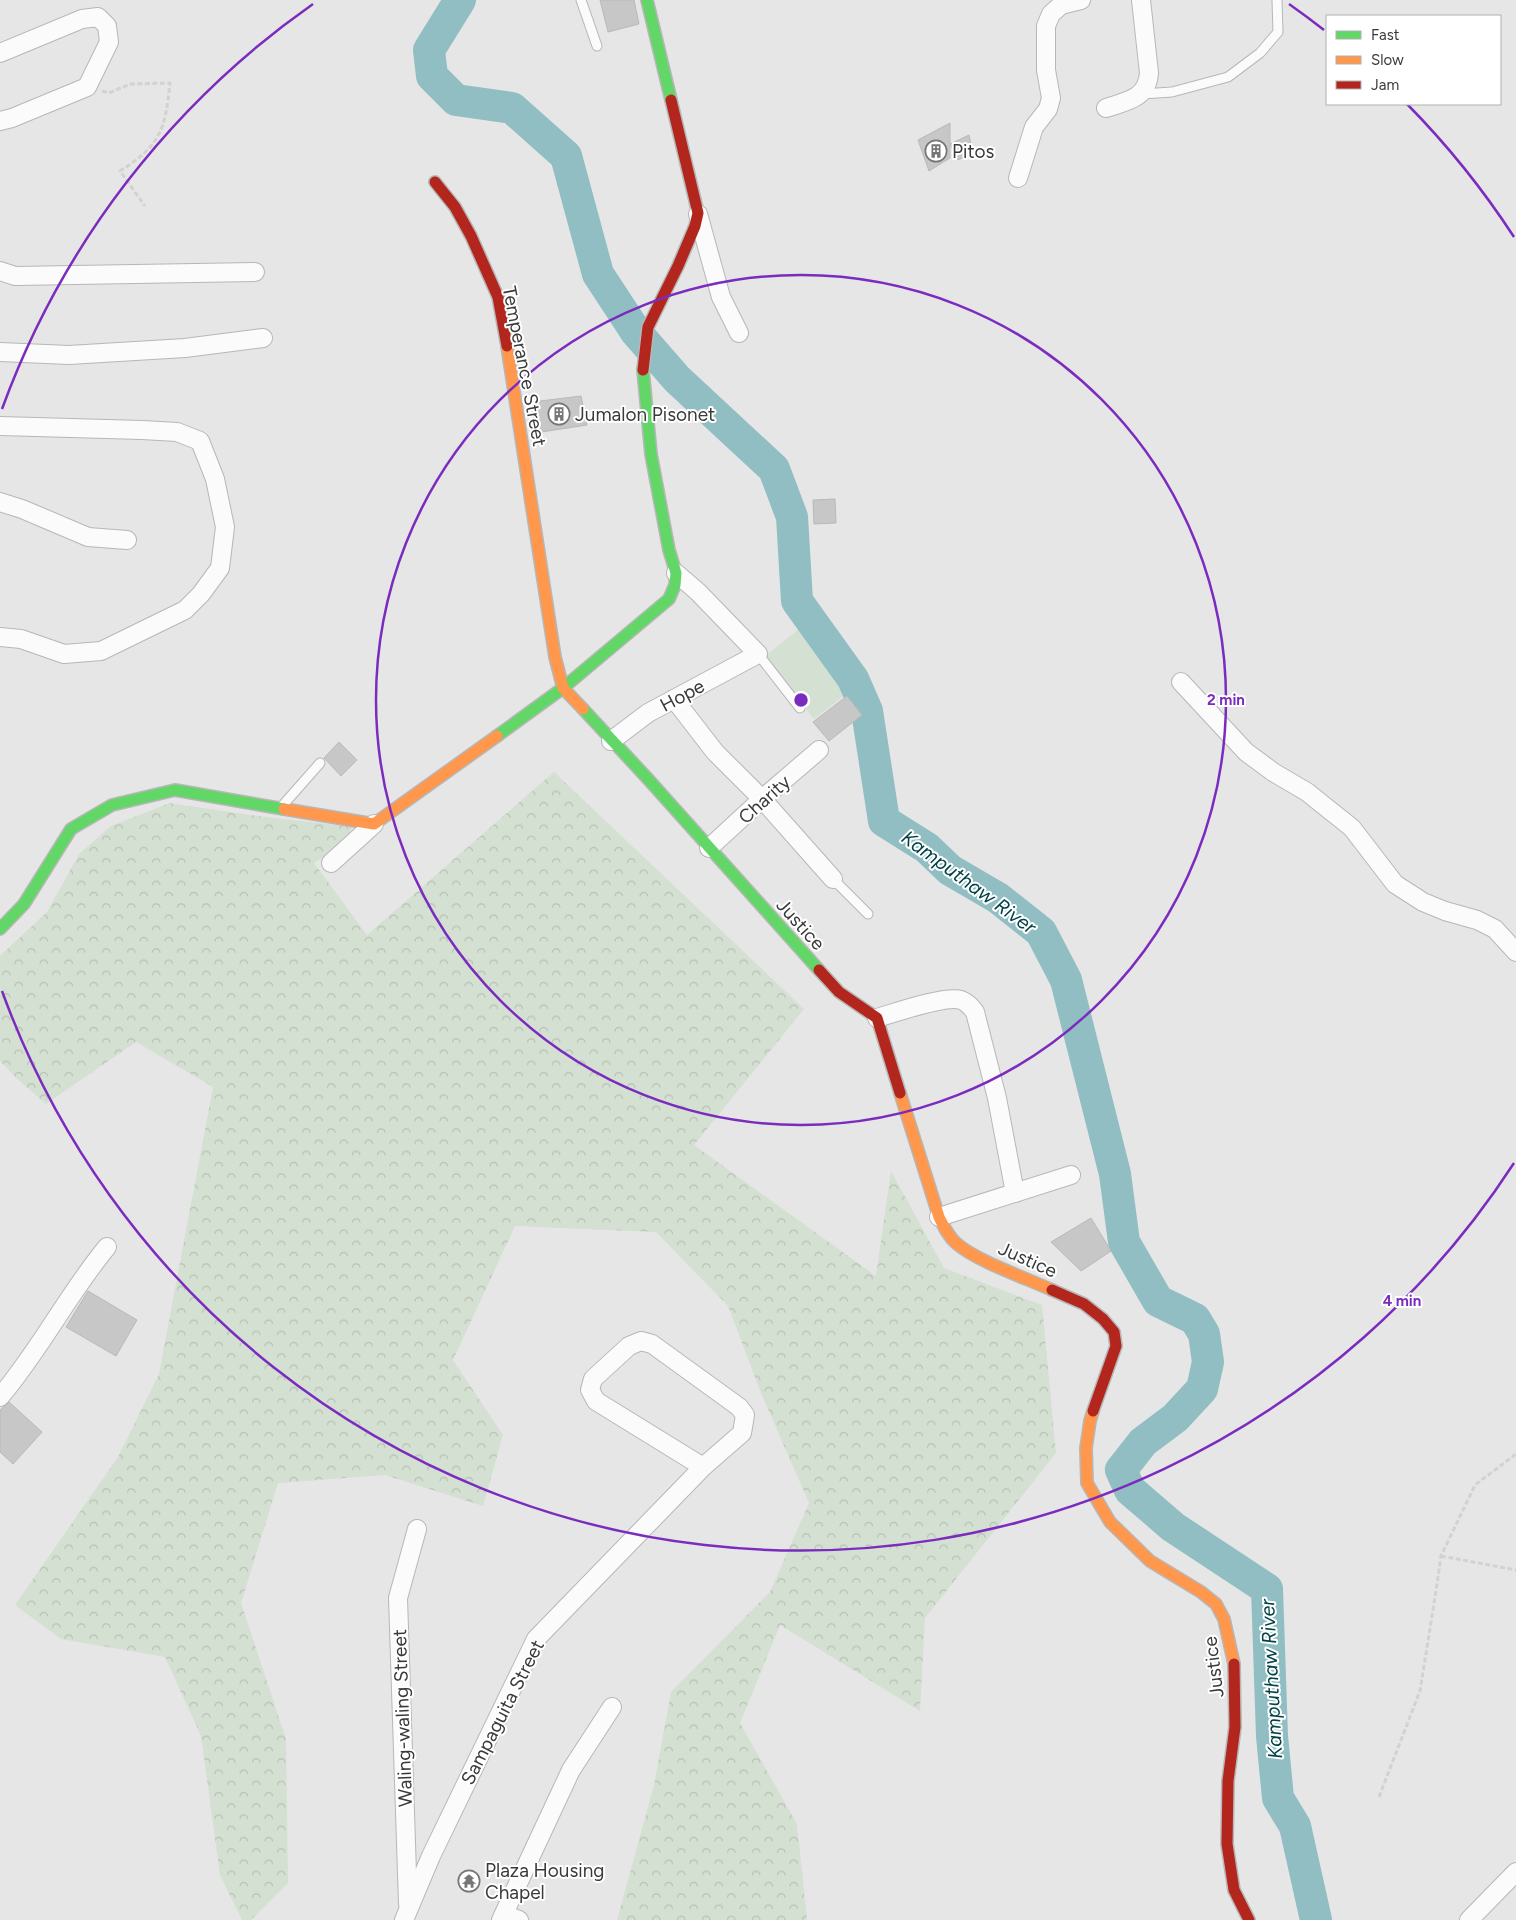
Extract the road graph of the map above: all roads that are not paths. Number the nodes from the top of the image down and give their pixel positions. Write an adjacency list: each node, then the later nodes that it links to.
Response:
1 (582, 0): 6 (lane)
2 (647, 0): 14 (street)
3 (1081, 0): 12 (street)
4 (1141, 0): 8 (street)
5 (1278, 0): 8 (lane)
6 (598, 46)
7 (0, 53): 10 (street)
8 (1142, 94): 9 (street)
9 (1106, 108)
10 (6, 119): 11 (street)
11 (0, 136)
12 (1018, 178)
13 (435, 182): 27 (street, Temperance Street)
14 (698, 213): 17 (street); 23 (street)
15 (0, 271): 16 (street)
16 (255, 272)
17 (739, 333)
18 (263, 338): 19 (street)
19 (0, 352)
20 (0, 426): 24 (street)
21 (0, 502): 22 (street)
22 (127, 540)
23 (676, 573): 25 (street); 27 (street)
24 (0, 637)
25 (758, 654): 28 (street, Hope); 29 (lane)
26 (1181, 682): 41 (street)
27 (563, 688): 30 (street, Justice); 35 (street)
28 (674, 699): 30 (street, Hope); 33 (street)
29 (800, 708)
30 (611, 741): 36 (street, Justice)
31 (819, 750): 33 (street, Charity)
32 (320, 763): 34 (lane)
33 (762, 799): 36 (street, Charity); 38 (street)
34 (280, 809): 35 (street); 40 (street)
35 (374, 824): 37 (street)
36 (709, 848): 42 (street, Justice)
37 (331, 863)
38 (834, 879): 39 (lane)
39 (868, 914)
40 (0, 929)
41 (1516, 952)
42 (877, 1018): 44 (street); 45 (street, Justice)
43 (1071, 1175): 44 (street)
44 (1015, 1193): 45 (street)
45 (939, 1217): 54 (street, Justice)
46 (107, 1246): 47 (street)
47 (0, 1397)
48 (703, 1467): 48 (street, Sampaguita Street); 52 (street, Sampaguita Street)
49 (417, 1529): 52 (street, Waling-waling Street)
50 (612, 1707): 53 (street)
51 (1516, 1872): 55 (street)
52 (406, 1915)
53 (508, 1918)
54 (1249, 1920)
55 (1470, 1920)

